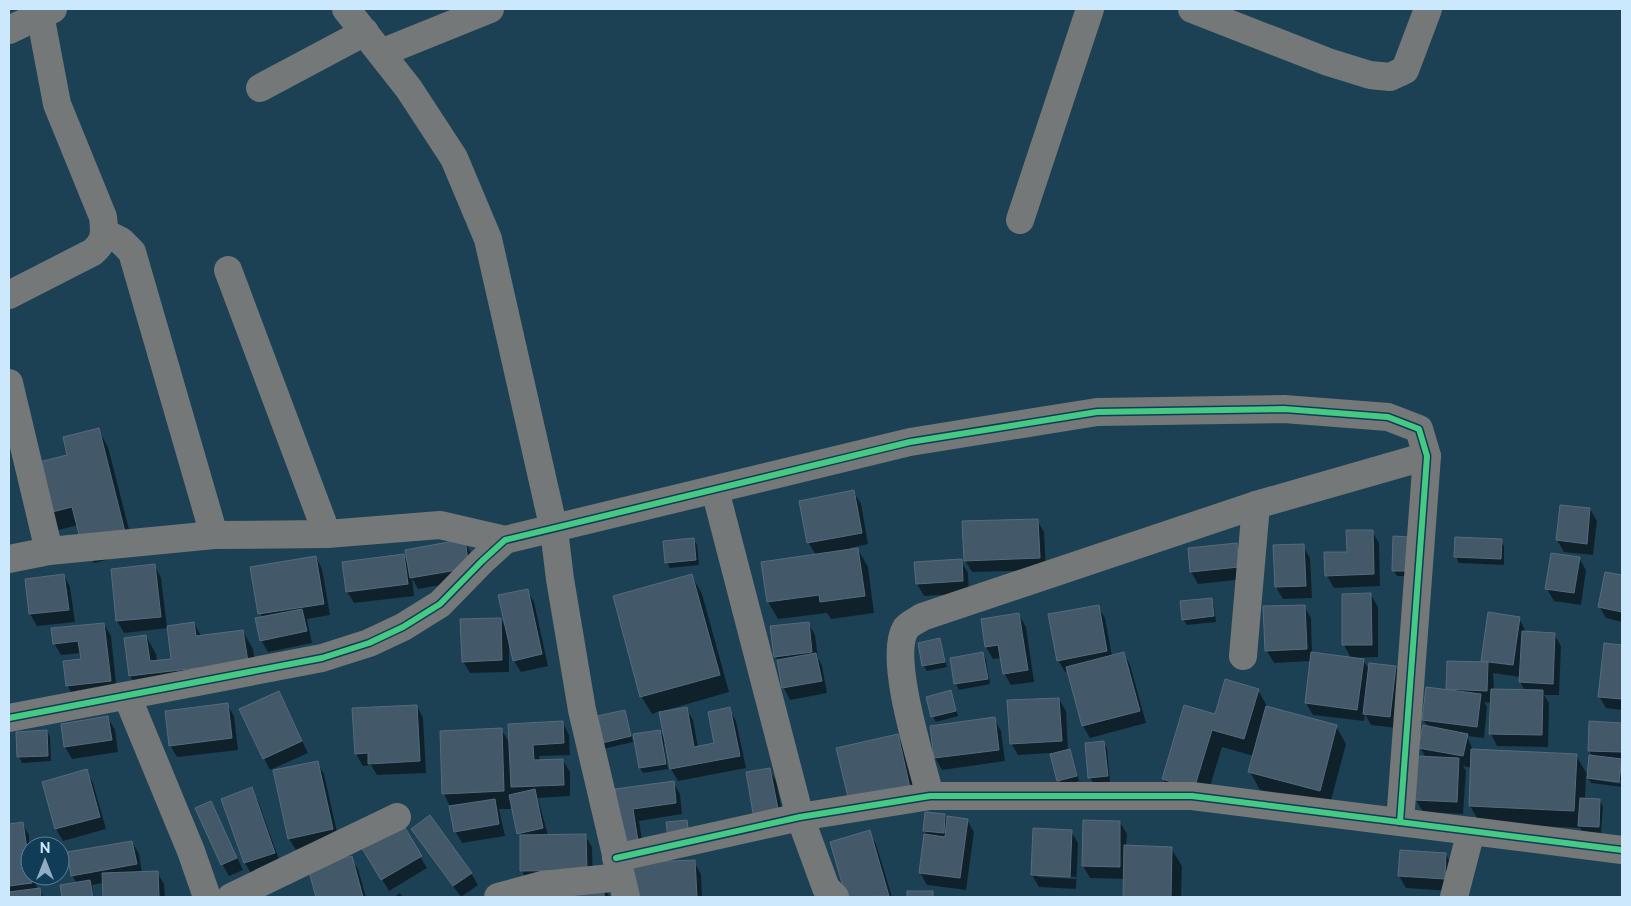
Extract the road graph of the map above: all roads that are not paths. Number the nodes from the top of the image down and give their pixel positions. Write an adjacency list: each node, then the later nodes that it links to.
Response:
1 (346, 9): 8 (street)
2 (490, 9): 8 (street)
3 (1090, 9): 10 (street)
4 (1192, 9): 5 (street)
5 (1428, 9)
6 (45, 11): 7 (street); 11 (street)
7 (9, 30)
8 (373, 43): 9 (street); 18 (street)
9 (260, 88)
10 (1020, 220)
11 (105, 234): 13 (street); 19 (street)
12 (228, 270): 20 (street)
13 (9, 295)
14 (9, 383): 22 (street)
15 (1427, 456): 16 (street); 17 (street); 30 (street)
16 (715, 490): 18 (street); 29 (street)
17 (1256, 505): 24 (street); 27 (street)
18 (554, 530): 21 (street); 33 (street)
19 (214, 534): 20 (street); 22 (street)
20 (327, 534): 21 (street)
21 (505, 540): 25 (street)
22 (49, 551): 23 (street)
23 (9, 559)
24 (1243, 656)
25 (127, 696): 26 (street); 34 (street)
26 (9, 718)
27 (930, 796): 29 (street); 30 (street)
28 (397, 817): 35 (street)
29 (800, 817): 33 (street); 37 (street)
30 (1400, 822): 31 (street)
31 (1471, 831): 32 (street); 38 (street)
32 (1622, 850)
33 (621, 878): 36 (street)
34 (207, 897)
35 (231, 897)
36 (498, 897)
37 (836, 897)
38 (1454, 897)

